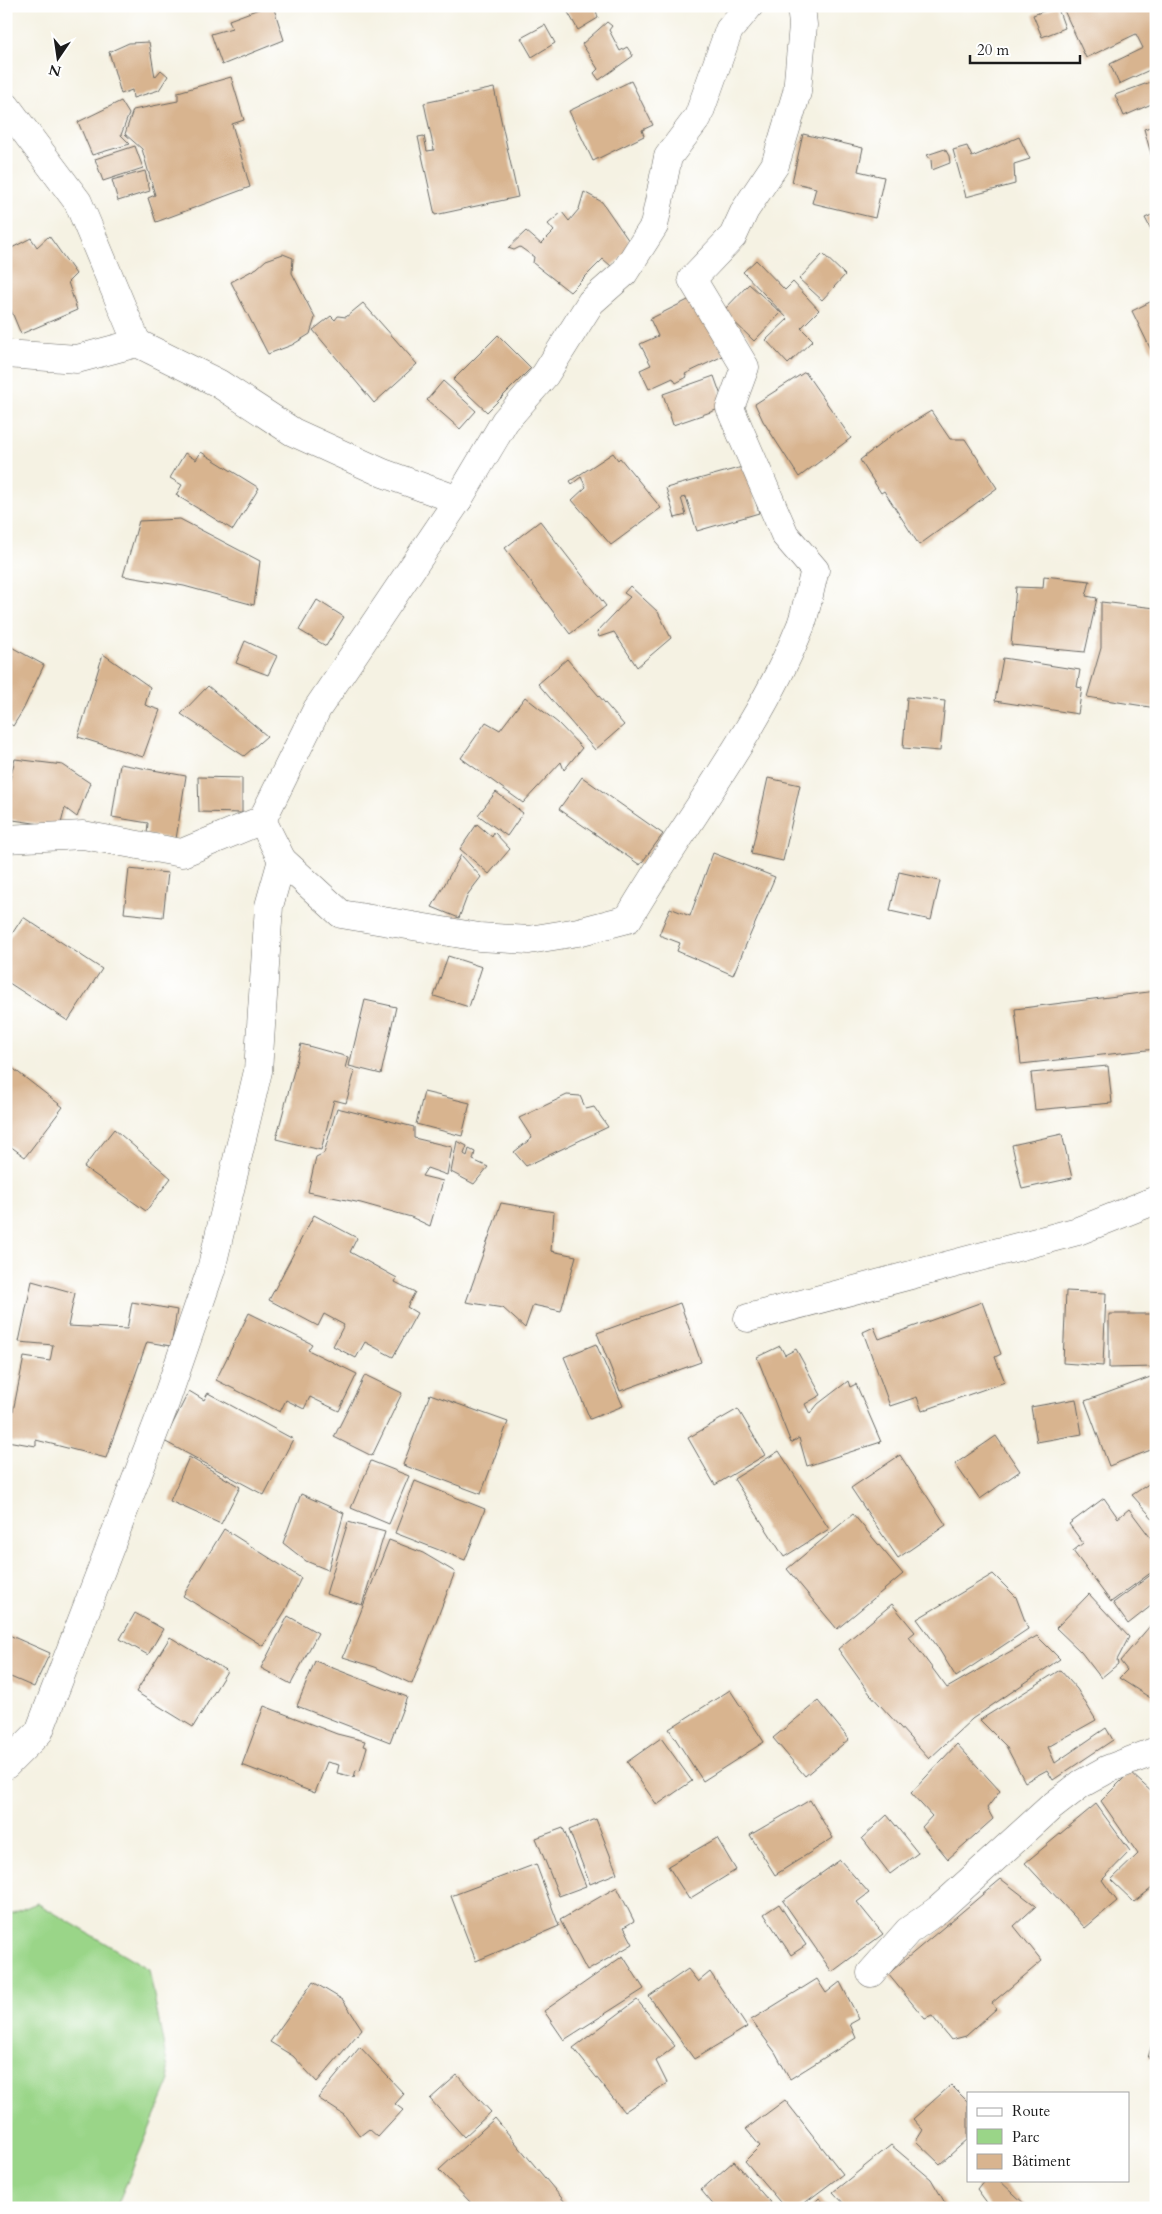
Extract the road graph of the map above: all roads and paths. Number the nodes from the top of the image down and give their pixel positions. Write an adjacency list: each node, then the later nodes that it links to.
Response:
1 (750, 6): 6 (street)
2 (801, 6): 9 (street)
3 (6, 106): 4 (street)
4 (137, 343): 5 (street); 6 (street)
5 (6, 354)
6 (458, 500): 7 (street)
7 (262, 820): 8 (street); 9 (street)
8 (6, 839)
9 (282, 860): 13 (street)
10 (1156, 1200): 11 (street)
11 (748, 1318)
12 (1156, 1751): 14 (street)
13 (6, 1765)
14 (871, 1973)

